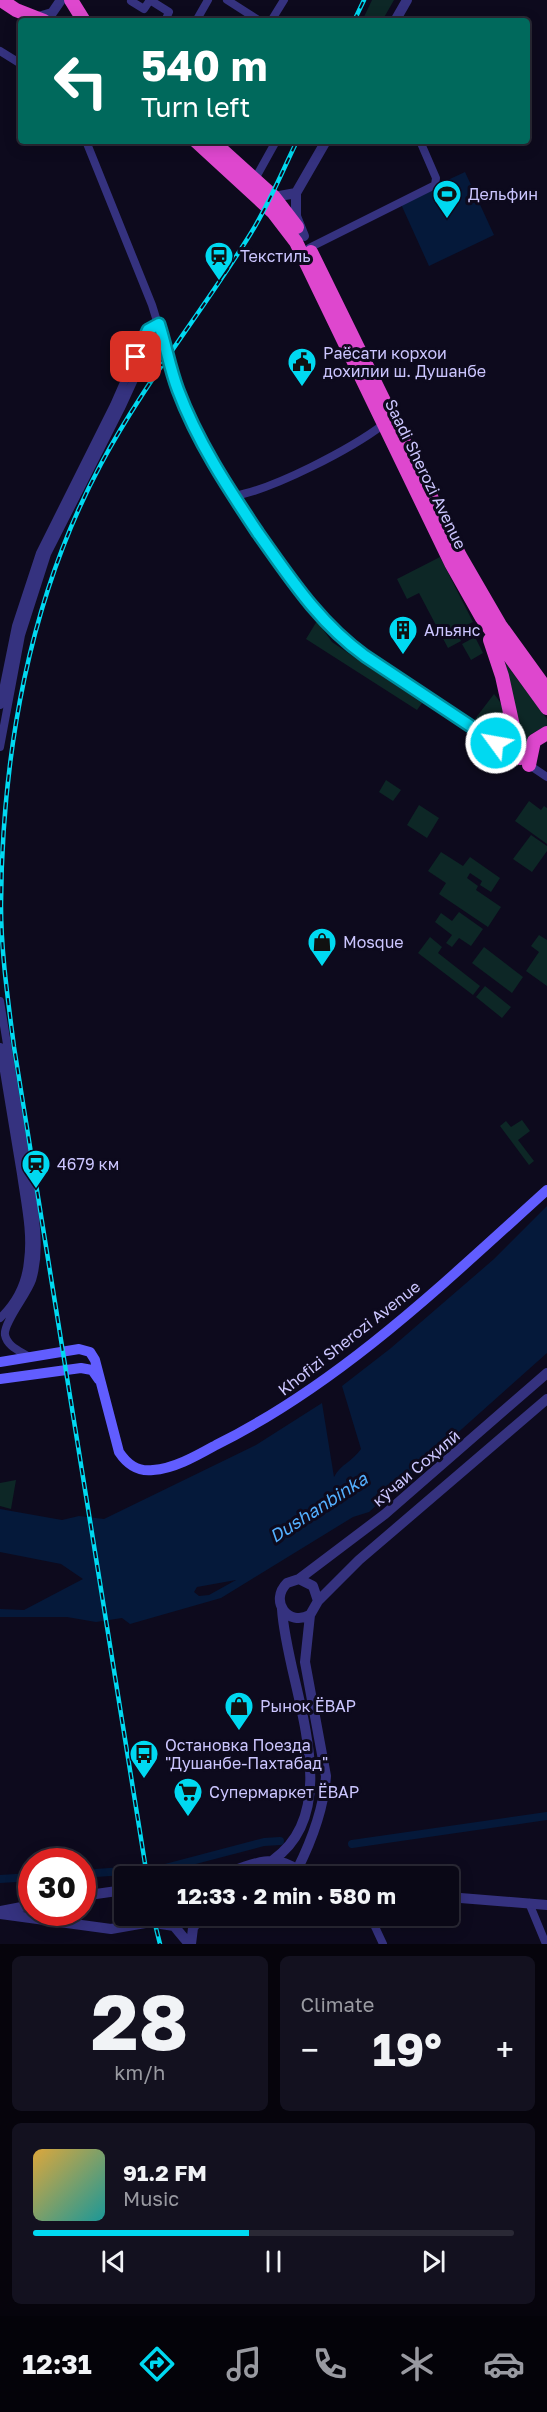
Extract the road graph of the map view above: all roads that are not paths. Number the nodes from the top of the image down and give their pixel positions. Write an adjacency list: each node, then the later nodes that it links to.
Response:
1 (1, 0): 9 (highway)
2 (62, 0): 12 (street)
3 (71, 0): 13 (highway)
4 (208, 0): 15 (street)
5 (227, 0): 16 (street)
6 (284, 0): 17 (street)
7 (407, 0): 18 (street)
8 (131, 1): 14 (street)
9 (16, 10): 10 (street); 11 (highway)
10 (0, 12)
11 (37, 18)
12 (42, 18)
13 (82, 18)
14 (166, 18)
15 (198, 18)
16 (255, 18)
17 (273, 18)
18 (397, 18)
19 (0, 51): 20 (street)
20 (18, 62)
21 (87, 144): 31 (street)
22 (198, 144): 33 (highway, Saadi Sherozi Avenue)
23 (215, 144): 27 (highway, Saadi Sherozi Avenue)
24 (274, 144): 27 (street)
25 (324, 144): 28 (street)
26 (421, 144): 30 (street)
27 (255, 179): 29 (highway, Saadi Sherozi Avenue)
28 (296, 193): 29 (street); 30 (street)
29 (274, 197): 30 (highway, Saadi Sherozi Avenue)
30 (306, 242): 36 (highway, Saadi Sherozi Avenue)
31 (159, 324): 32 (street); 37 (street)
32 (163, 337): 34 (street); 42 (street)
33 (384, 424): 34 (street); 35 (highway, Saadi Sherozi Avenue)
34 (234, 496): 40 (street)
35 (482, 618): 38 (highway, Saadi Sherozi Avenue); 39 (highway)
36 (547, 690)
37 (0, 705)
38 (547, 708)
39 (510, 710): 40 (highway); 43 (highway)
40 (480, 733): 43 (street)
41 (547, 733): 43 (highway)
42 (0, 747)
43 (525, 761): 44 (street)
44 (547, 777)
45 (0, 1001): 47 (street)
46 (0, 1047): 47 (street)
47 (6, 1060): 48 (street)
48 (22, 1160): 50 (street); 51 (street)
49 (547, 1190): 55 (main road, Khofizi Sherozi Avenue)
50 (0, 1318)
51 (29, 1357): 52 (main road, Khofizi Sherozi Avenue); 55 (main road, Khofizi Sherozi Avenue)
52 (0, 1362)
53 (547, 1373): 57 (street, кӯчаи Соҳилӣ)
54 (0, 1379): 55 (main road)
55 (99, 1380)
56 (547, 1399): 58 (street, кӯчаи Соҳилӣ)
57 (421, 1483): 58 (street); 59 (street, кӯчаи Соҳилӣ)
58 (433, 1497): 60 (street, кӯчаи Соҳилӣ)
59 (299, 1579): 60 (street); 61 (street, кӯчаи Соҳилӣ)
60 (318, 1601): 62 (street, кӯчаи Соҳилӣ)
61 (282, 1609): 62 (street); 63 (street, кӯчаи Соҳилӣ)
62 (310, 1615): 66 (street, кӯчаи Соҳилӣ)
63 (273, 1860): 64 (street); 65 (street)
64 (253, 1866)
65 (290, 1866)
66 (300, 1866)
67 (114, 1891): 68 (street)
68 (96, 1894)
69 (459, 1898): 70 (street)
70 (529, 1903): 71 (street); 82 (street)
71 (547, 1905)
72 (18, 1908): 73 (street)
73 (0, 1913): 74 (street)
74 (18, 1916)
75 (87, 1926): 76 (street)
76 (132, 1926)
77 (174, 1926): 80 (street)
78 (194, 1926): 80 (street)
79 (375, 1926): 81 (street)
80 (190, 1944)
81 (383, 1944)
82 (546, 1944)

